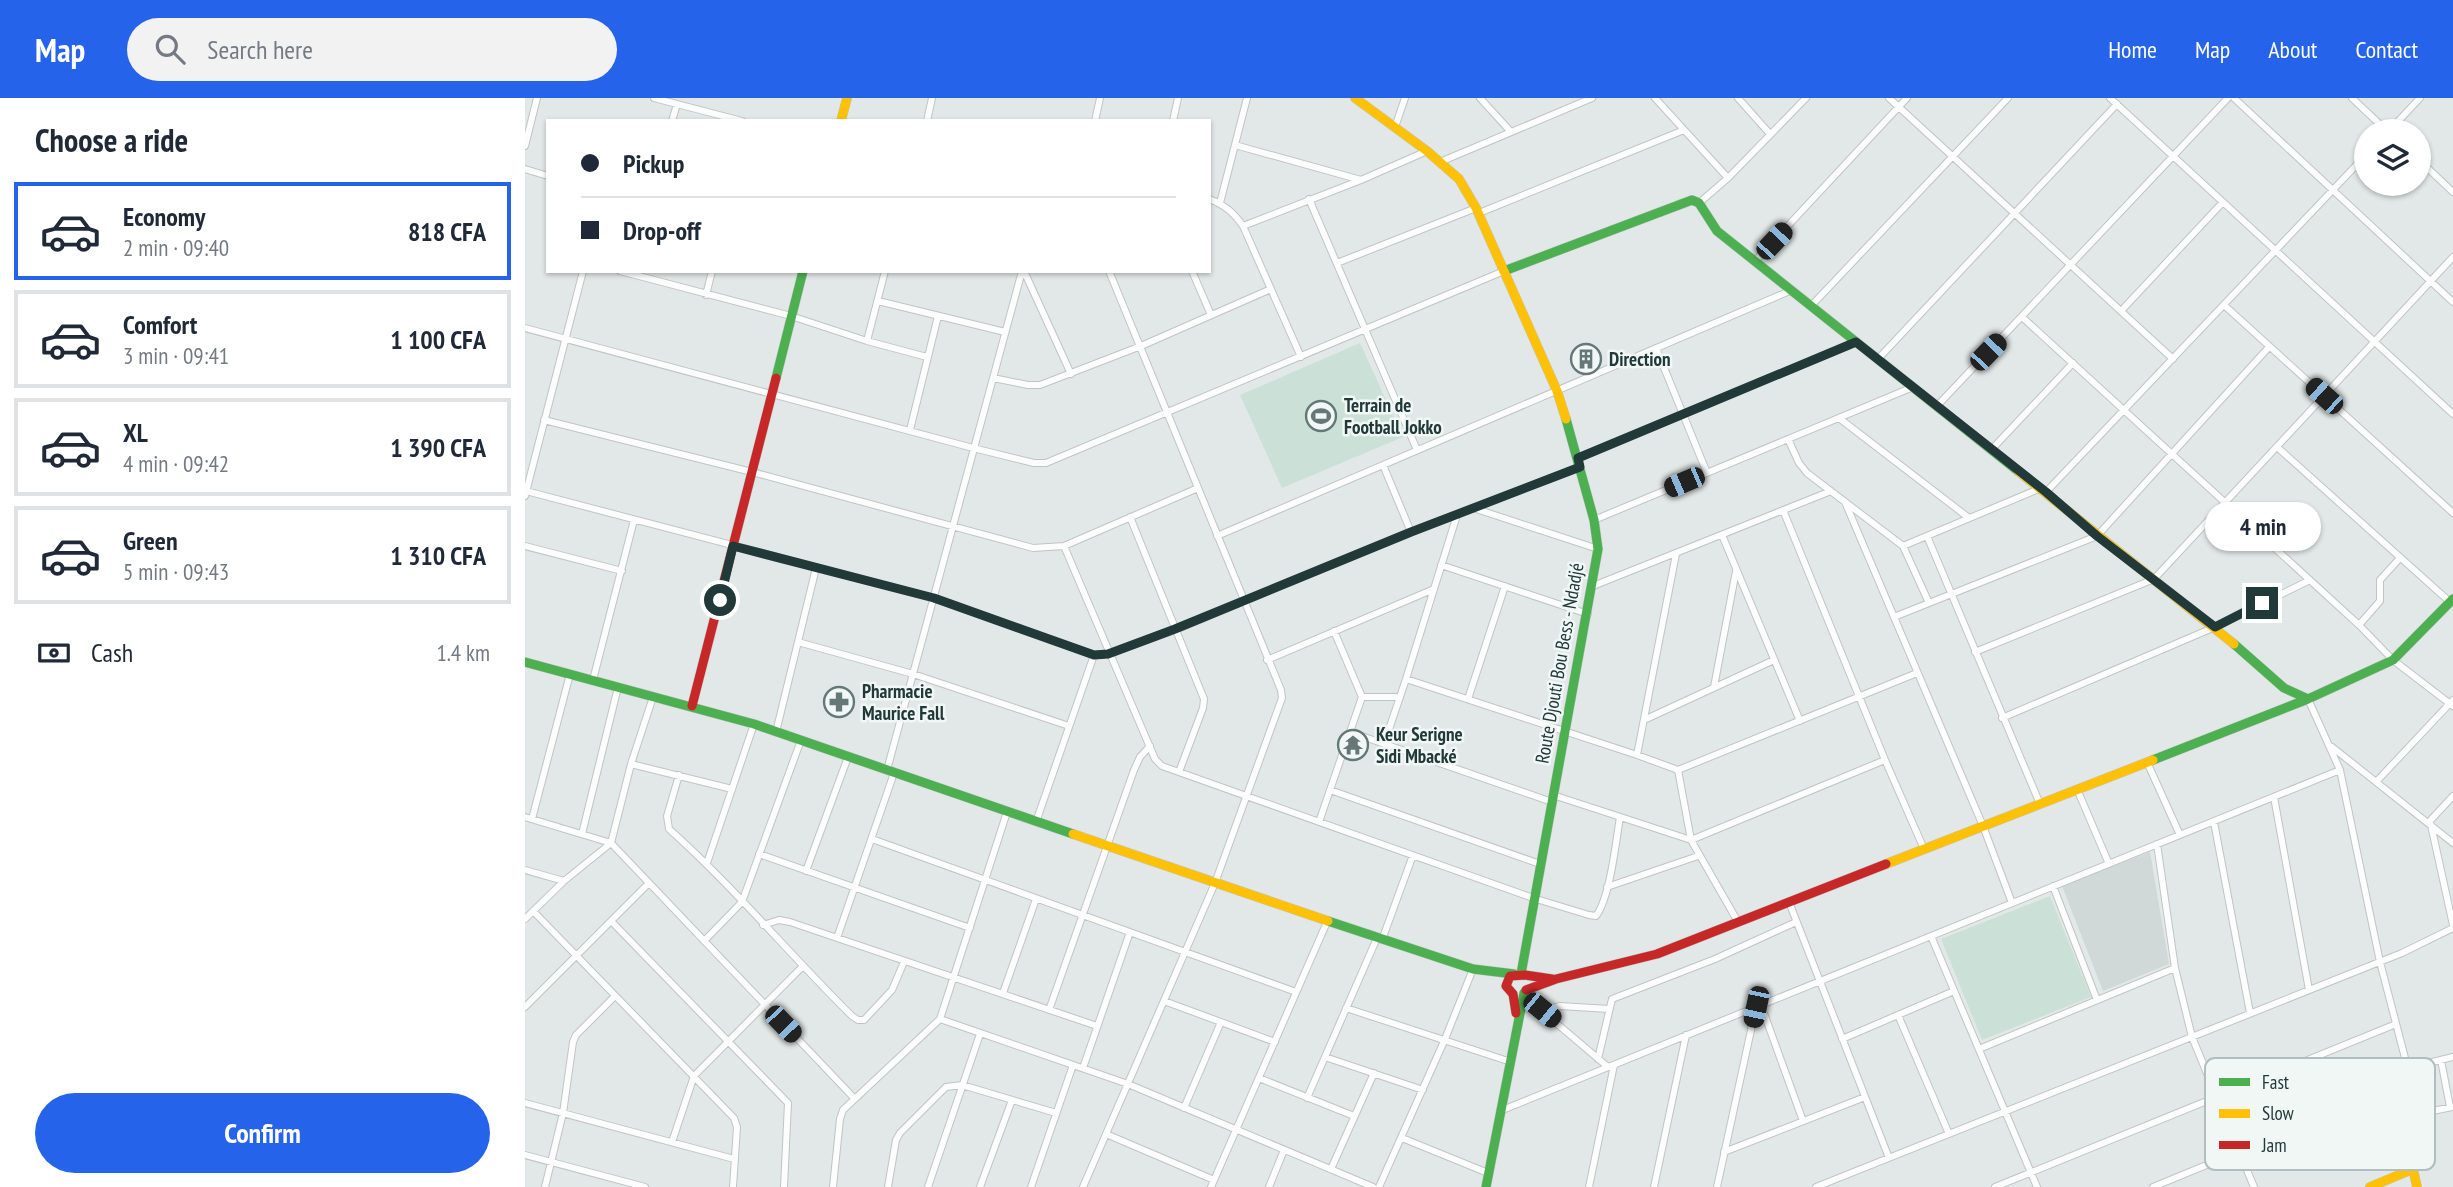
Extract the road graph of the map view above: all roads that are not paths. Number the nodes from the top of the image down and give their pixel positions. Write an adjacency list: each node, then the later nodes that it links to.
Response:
1 (537, 98): 42 (street)
2 (654, 98): 24 (street)
3 (847, 98): 31 (main road)
4 (932, 98): 32 (street)
5 (1100, 98): 33 (street)
6 (1178, 98): 34 (street)
7 (1247, 98): 41 (street)
8 (1355, 98): 37 (main road, Route Djouti Bou Bess - Ndadjé)
9 (1405, 98): 37 (street)
10 (1480, 98): 39 (street)
11 (1570, 98): 27 (street)
12 (1592, 98): 27 (street)
13 (1655, 98): 38 (street)
14 (1738, 98): 40 (street)
15 (1806, 98): 40 (street)
16 (1889, 98): 28 (street)
17 (1907, 98): 28 (street)
18 (2008, 98): 45 (street)
19 (2110, 98): 26 (street)
20 (2228, 98): 44 (street)
21 (2234, 98): 53 (street)
22 (2352, 98): 35 (street)
23 (2420, 98): 36 (street)
24 (669, 100): 25 (street)
25 (677, 104): 29 (street); 30 (street)
26 (2117, 104): 44 (street); 61 (street)
27 (1576, 105): 39 (street)
28 (1899, 107): 45 (street); 65 (street)
29 (673, 119)
30 (734, 119)
31 (842, 119)
32 (927, 119)
33 (1095, 119)
34 (1173, 119)
35 (2375, 119)
36 (2400, 119)
37 (1395, 127): 43 (main road, Route Djouti Bou Bess - Ndadjé)
38 (1684, 130): 51 (street); 60 (street)
39 (1511, 132): 46 (street)
40 (1770, 134): 51 (street)
41 (1235, 145): 52 (street); 58 (street)
42 (525, 146)
43 (1427, 151): 46 (main road, Route Djouti Bou Bess - Ndadjé); 52 (street)
44 (2173, 156): 57 (street); 67 (street)
45 (1953, 157): 61 (street); 85 (street)
46 (1440, 162): 60 (main road, Route Djouti Bou Bess - Ndadjé)
47 (2354, 168): 53 (street)
48 (525, 169): 50 (street)
49 (2431, 171): 54 (street)
50 (546, 175)
51 (1728, 178): 59 (street)
52 (1361, 180): 55 (street)
53 (2333, 190): 63 (street); 78 (street)
54 (2453, 192)
55 (1309, 199): 62 (street); 66 (street)
56 (1211, 200): 58 (street)
57 (2223, 202): 63 (street); 86 (street)
58 (1220, 203): 62 (street)
59 (1699, 203): 65 (main road); 68 (main road)
60 (1477, 211): 66 (street); 68 (main road, Route Djouti Bou Bess - Ndadjé)
61 (2014, 213): 67 (street); 103 (street)
62 (1243, 226): 79 (street)
63 (2276, 251): 84 (street); 97 (street)
64 (2453, 257): 78 (street)
65 (1756, 260): 80 (main road)
66 (1337, 263): 92 (street)
67 (2070, 265): 86 (street); 90 (street)
68 (1504, 271): 92 (street); 109 (main road, Route Djouti Bou Bess - Ndadjé)
69 (582, 273): 94 (street)
70 (633, 273): 81 (street)
71 (712, 273): 81 (street)
72 (802, 273): 88 (main road)
73 (884, 273): 82 (street)
74 (1022, 273): 93 (street)
75 (1024, 273): 106 (street)
76 (1110, 273): 98 (street)
77 (1193, 273): 87 (street)
78 (2431, 281): 83 (street); 97 (street)
79 (1271, 289): 87 (street); 102 (street)
80 (1792, 290): 85 (main road); 100 (street)
81 (706, 295): 88 (street)
82 (877, 301): 89 (street); 95 (street)
83 (2453, 302)
84 (2224, 305): 99 (street); 104 (street)
85 (1812, 306): 96 (main road)
86 (2121, 311): 104 (street)
87 (1210, 315): 98 (street)
88 (791, 316): 95 (street); 110 (main road)
89 (938, 316): 93 (street); 101 (street)
90 (2022, 317): 105 (street); 112 (street)
91 (525, 328): 94 (street)
92 (1365, 330): 102 (street); 124 (street)
93 (1006, 332): 107 (street)
94 (566, 338): 110 (street); 118 (street)
95 (867, 341): 101 (street)
96 (1856, 342): 103 (main road); 116 (street)
97 (2374, 342): 111 (street); 115 (street)
98 (1141, 346): 106 (street); 114 (street)
99 (2269, 347): 111 (street); 125 (street)
100 (1656, 348): 109 (street); 116 (street)
101 (927, 357): 119 (street)
102 (1301, 357): 114 (street)
103 (1878, 359): 108 (main road)
104 (2173, 359): 113 (street)
105 (2073, 363): 113 (street); 123 (street)
106 (1071, 374): 107 (street)
107 (993, 377): 122 (street)
108 (1913, 387): 112 (main road); 117 (street)
109 (1557, 391): 124 (street); 126 (main road, Route Djouti Bou Bess - Ndadjé)
110 (772, 393): 119 (street); 128 (main road)
111 (2324, 396): 121 (street); 138 (street)
112 (1937, 406): 123 (main road)
113 (2124, 410): 125 (street); 131 (street)
114 (1168, 412): 122 (street); 130 (street)
115 (2453, 414)
116 (1683, 415): 126 (street); 129 (street)
117 (1839, 418): 120 (street); 141 (street)
118 (544, 420): 128 (street); 133 (street)
119 (910, 430): 122 (street)
120 (1788, 439): 129 (street); 132 (street)
121 (2277, 447): 135 (street); 156 (street)
122 (973, 448): 144 (street)
123 (1992, 449): 131 (main road)
124 (1417, 450): 127 (street)
125 (2171, 453): 135 (street); 149 (street)
126 (1579, 463): 136 (street); 143 (main road, Route Djouti Bou Bess - Ndadjé)
127 (1383, 465): 145 (street); 147 (street)
128 (752, 472): 144 (street); 151 (main road)
129 (1707, 473): 143 (street)
130 (1198, 488): 140 (street); 147 (street)
131 (2044, 490): 141 (street); 149 (main road)
132 (1831, 491): 134 (street); 137 (street)
133 (526, 494): 142 (street)
134 (1845, 502): 153 (street); 172 (street)
135 (2225, 503): 161 (street); 162 (street)
136 (1473, 508): 139 (street); 154 (street)
137 (1783, 510): 146 (street); 195 (street)
138 (2453, 513)
139 (1457, 515): 145 (street); 157 (street)
140 (1130, 517): 152 (street); 175 (street)
141 (1969, 518): 148 (street)
142 (634, 520): 151 (street); 160 (street)
143 (1594, 520): 154 (main road, Route Djouti Bou Bess - Ndadjé)
144 (954, 527): 152 (street); 167 (street)
145 (1411, 532): 168 (street)
146 (1722, 535): 155 (street); 159 (street)
147 (1217, 536): 168 (street)
148 (1927, 536): 153 (street); 166 (street)
149 (2097, 536): 161 (main road); 166 (street)
150 (525, 546): 160 (street)
151 (733, 546): 158 (street); 199 (main road)
152 (1063, 546): 179 (street)
153 (1903, 546): 169 (street)
154 (1598, 549): 164 (main road, Route Djouti Bou Bess - Ndadjé)
155 (1676, 554): 164 (street); 201 (street)
156 (2400, 558): 170 (street); 173 (street)
157 (1441, 565): 163 (street); 165 (street)
158 (816, 568): 167 (street); 177 (street)
159 (1736, 569): 182 (street); 191 (street)
160 (621, 571): 188 (street)
161 (2154, 579): 174 (main road); 178 (street)
162 (2309, 580): 173 (street); 174 (street)
163 (1505, 586): 171 (street); 196 (street)
164 (1594, 586): 171 (main road, Route Djouti Bou Bess - Ndadjé)
165 (1434, 589): 176 (street); 189 (street)
166 (1951, 594): 169 (street); 178 (street)
167 (934, 598): 180 (street); 187 (street)
168 (1244, 601): 175 (street); 181 (street)
169 (1929, 603): 172 (street)
170 (2451, 605): 183 (main road)
171 (1588, 614): 207 (main road, Route Djouti Bou Bess - Ndadjé)
172 (1893, 617): 185 (street)
173 (2358, 625): 183 (street)
174 (2215, 627): 197 (main road); 200 (street)
175 (1175, 629): 179 (street); 220 (street)
176 (1334, 631): 181 (street); 193 (street)
177 (798, 642): 187 (street); 205 (street)
178 (1975, 652): 200 (street)
179 (1108, 654): 180 (street); 210 (street)
180 (1094, 655): 204 (street)
181 (1267, 660): 226 (street)
182 (1774, 660): 191 (street); 202 (street)
183 (2393, 660): 197 (main road); 198 (street)
184 (525, 662): 186 (main road)
185 (1917, 673): 195 (street); 238 (street)
186 (570, 674): 188 (main road); 233 (street)
187 (913, 674): 204 (street); 218 (street)
188 (593, 680): 190 (main road)
189 (1406, 680): 194 (street); 196 (street)
190 (618, 687): 192 (main road); 239 (street)
191 (1714, 687): 201 (street)
192 (653, 697): 199 (main road); 216 (street)
193 (1362, 697): 194 (street); 206 (street)
194 (1400, 697): 209 (street)
195 (1859, 697): 202 (street); 214 (street)
196 (1468, 699): 207 (street)
197 (2308, 699): 211 (street); 215 (main road)
198 (2452, 704): 222 (street)
199 (692, 706): 203 (main road)
200 (2002, 718): 230 (street)
201 (1644, 720): 212 (street)
202 (1800, 721): 217 (street)
203 (754, 724): 205 (main road); 223 (street)
204 (1069, 726): 235 (street)
205 (776, 732): 208 (main road)
206 (1350, 732): 209 (street); 225 (street)
207 (1566, 732): 212 (street); 229 (main road, Route Djouti Bou Bess - Ndadjé)
208 (801, 740): 213 (main road); 248 (street)
209 (1384, 744): 229 (street)
210 (1150, 746): 220 (street); 246 (street)
211 (2330, 746): 219 (street); 222 (street)
212 (1637, 755): 217 (street)
213 (848, 757): 218 (main road); 255 (street)
214 (1885, 760): 242 (street); 247 (street)
215 (2147, 762): 224 (main road); 240 (street)
216 (631, 764): 221 (street); 244 (street)
217 (1678, 770): 242 (street)
218 (890, 771): 231 (main road); 241 (street)
219 (2340, 771): 228 (street); 286 (street)
220 (1179, 772): 226 (street)
221 (678, 775): 223 (street); 251 (street)
222 (2377, 782): 237 (street)
223 (732, 789): 251 (street)
224 (2077, 789): 230 (main road); 253 (street)
225 (1330, 790): 234 (street); 252 (street)
226 (1247, 796): 234 (street); 259 (street)
227 (2453, 796): 237 (street)
228 (2274, 797): 236 (street); 296 (street)
229 (1552, 799): 232 (street); 252 (main road, Route Djouti Bou Bess - Ndadjé)
230 (2040, 804): 238 (main road)
231 (1007, 812): 235 (main road); 256 (street)
232 (1620, 817): 242 (street); 260 (street)
233 (529, 818): 239 (street)
234 (1319, 821): 249 (street)
235 (1036, 822): 246 (main road)
236 (2214, 822): 240 (street); 312 (street)
237 (2429, 824): 243 (street); 276 (street)
238 (1983, 826): 247 (main road); 267 (street)
239 (582, 834): 244 (street)
240 (2180, 835): 245 (street)
241 (871, 839): 256 (street); 262 (street)
242 (1691, 840): 250 (street)
243 (2453, 843)
244 (611, 844): 257 (street); 258 (street)
245 (2157, 844): 253 (street); 288 (street)
246 (1107, 847): 259 (main road); 269 (street)
247 (1924, 849): 266 (main road)
248 (759, 854): 255 (street); 265 (street)
249 (1413, 855): 263 (street); 281 (street)
250 (1698, 856): 260 (street); 273 (street)
251 (707, 863): 265 (street)
252 (1539, 864): 263 (main road, Route Djouti Bou Bess - Ndadjé)
253 (2109, 864): 261 (street)
254 (525, 870): 257 (street)
255 (806, 871): 262 (street)
256 (985, 880): 264 (street); 277 (street)
257 (564, 881): 268 (street)
258 (649, 883): 271 (street); 282 (street)
259 (1215, 883): 272 (main road); 283 (street)
260 (1607, 887): 263 (street)
261 (2053, 887): 267 (street); 303 (street)
262 (854, 888): 277 (street); 280 (street)
263 (1533, 898): 291 (main road, Route Djouti Bou Bess - Ndadjé)
264 (1036, 899): 269 (street); 299 (street)
265 (742, 902): 275 (street); 282 (street)
266 (1789, 902): 273 (main road); 274 (street)
267 (2012, 903): 279 (street)
268 (533, 911): 270 (street); 284 (street)
269 (1083, 915): 278 (street); 310 (street)
270 (525, 919)
271 (612, 922): 284 (street); 325 (street)
272 (1327, 922): 281 (main road); 298 (street)
273 (1738, 922): 293 (main road)
274 (1796, 922): 294 (street); 309 (street)
275 (763, 925): 280 (street); 287 (street)
276 (2453, 927): 286 (street)
277 (970, 929): 292 (street)
278 (1130, 932): 283 (street); 318 (street)
279 (1931, 936): 294 (street); 297 (street)
280 (837, 938): 285 (street)
281 (1380, 939): 289 (main road); 308 (street)
282 (704, 941): 305 (street)
283 (1185, 952): 298 (street); 304 (street)
284 (577, 956): 302 (street); 307 (street)
285 (904, 962): 287 (street); 292 (street)
286 (2380, 962): 296 (street); 316 (street)
287 (802, 967): 305 (street)
288 (2175, 968): 303 (street); 321 (street)
289 (1473, 969): 290 (main road); 322 (street)
290 (1486, 972): 291 (main road); 295 (main road)
291 (1520, 975): 293 (main road); 295 (main road); 301 (main road)
292 (954, 977): 299 (street); 314 (street)
293 (1556, 979): 301 (main road)
294 (1819, 981): 306 (street); 323 (street)
295 (1506, 986): 300 (main road)
296 (2309, 990): 312 (street)
297 (1954, 991): 313 (street); 326 (street)
298 (1296, 992): 324 (street)
299 (1003, 993): 310 (street)
300 (1513, 994): 301 (main road); 317 (main road)
301 (1524, 994): 311 (street); 317 (main road)
302 (615, 996): 340 (street); 356 (street)
303 (2097, 1000): 326 (street)
304 (1164, 1001): 315 (street); 343 (street)
305 (765, 1006): 325 (street); 347 (street)
306 (1758, 1006): 320 (street); 358 (street); 365 (street)
307 (525, 1007)
308 (1346, 1008): 322 (street); 327 (street)
309 (1609, 1009): 311 (street); 331 (street)
310 (1049, 1010): 318 (street)
311 (1542, 1010): 331 (street)
312 (2250, 1013): 321 (street)
313 (1898, 1015): 323 (street); 361 (street)
314 (940, 1019): 319 (street); 347 (street)
315 (1221, 1022): 324 (street); 352 (street)
316 (2396, 1024): 328 (street); 329 (street)
317 (1517, 1025): 334 (main road)
318 (1097, 1026): 337 (street)
319 (980, 1034): 335 (street); 342 (street)
320 (1686, 1035): 336 (street); 395 (street)
321 (2192, 1037): 338 (street); 354 (street)
322 (1445, 1039): 334 (street); 344 (street)
323 (1842, 1039): 346 (street)
324 (1275, 1042): 341 (street)
325 (728, 1043): 340 (street); 383 (street)
326 (1979, 1049): 354 (street)
327 (1325, 1057): 339 (street); 345 (street)
328 (2311, 1058)
329 (2405, 1058)
330 (2453, 1058): 332 (street)
331 (1598, 1059): 336 (street)
332 (2441, 1060): 333 (street); 351 (street)
333 (2435, 1061)
334 (1511, 1062): 353 (main road)
335 (1073, 1065): 337 (street); 355 (street)
336 (1611, 1066): 353 (street); 394 (street)
337 (1083, 1068): 343 (street)
338 (2205, 1068)
339 (1374, 1073): 344 (street); 357 (street)
340 (694, 1076): 363 (street); 368 (street)
341 (1259, 1078): 345 (street); 359 (street)
342 (962, 1084): 348 (street); 378 (street); 385 (street)
343 (1128, 1084): 352 (street); 360 (street)
344 (1423, 1090): 362 (street)
345 (1307, 1097): 357 (street)
346 (1865, 1097): 358 (street); 367 (street)
347 (854, 1098): 384 (street)
348 (1012, 1100): 355 (street); 387 (street)
349 (2205, 1101): 374 (street)
350 (525, 1103): 356 (street)
351 (2452, 1107)
352 (1184, 1108): 359 (street)
353 (1500, 1111): 375 (main road)
354 (2005, 1112): 361 (street); 374 (street)
355 (1056, 1113): 388 (street)
356 (563, 1114): 363 (street); 369 (street)
357 (1354, 1116): 371 (street)
358 (1803, 1121): 365 (street)
359 (1236, 1130): 364 (street); 377 (street)
360 (1106, 1134): 377 (street); 379 (street)
361 (1949, 1134): 367 (street)
362 (1402, 1138): 375 (street); 392 (street)
363 (672, 1142): 368 (street)
364 (1284, 1150): 371 (street); 390 (street)
365 (1724, 1152): 396 (street)
366 (525, 1155): 369 (street)
367 (1889, 1158): 376 (street)
368 (734, 1159): 382 (street)
369 (551, 1162): 380 (street); 381 (street)
370 (2205, 1166): 401 (street)
371 (1331, 1169): 391 (street)
372 (2247, 1170): 402 (street)
373 (2413, 1170): 403 (main road); 404 (main road)
374 (2031, 1172): 399 (street); 400 (street)
375 (1488, 1173): 393 (main road)
376 (1840, 1178): 397 (street); 398 (street)
377 (1213, 1183)
378 (928, 1185): 386 (street)
379 (1084, 1185): 389 (street)
380 (545, 1187)
381 (646, 1187)
382 (733, 1187)
383 (784, 1187)
384 (834, 1187)
385 (888, 1187)
386 (937, 1187)
387 (981, 1187)
388 (1031, 1187)
389 (1093, 1187)
390 (1269, 1187)
391 (1373, 1187)
392 (1380, 1187)
393 (1486, 1187)
394 (1589, 1187)
395 (1654, 1187)
396 (1717, 1187)
397 (1816, 1187)
398 (1844, 1187)
399 (1995, 1187)
400 (2037, 1187)
401 (2153, 1187)
402 (2254, 1187)
403 (2370, 1187)
404 (2417, 1187)

